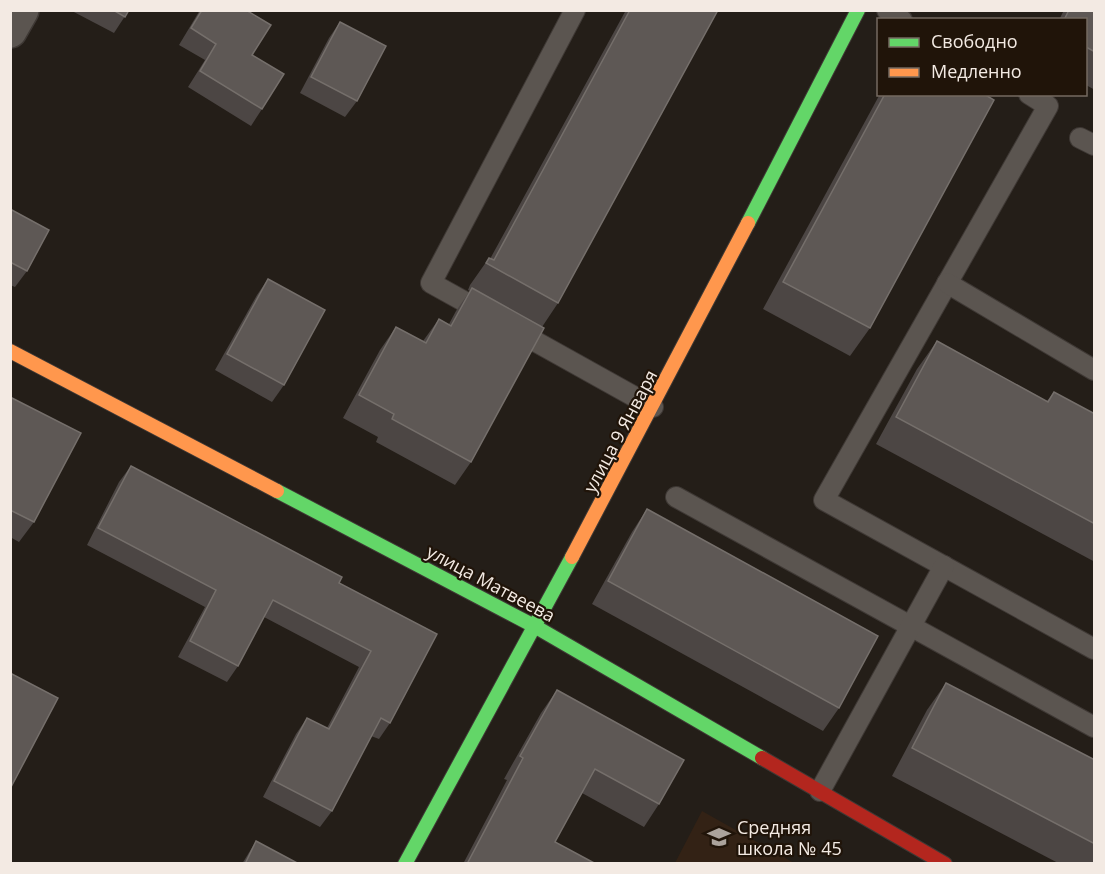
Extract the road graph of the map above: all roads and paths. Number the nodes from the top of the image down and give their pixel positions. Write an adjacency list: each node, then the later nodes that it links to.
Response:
1 (22, 10): 4 (street)
2 (575, 10): 9 (lane)
3 (858, 10): 9 (street, улица 9 Января)
4 (10, 31)
5 (1032, 96): 6 (lane)
6 (947, 283): 8 (lane); 11 (lane)
7 (10, 351): 13 (street, улица Матвеева)
8 (1095, 370)
9 (653, 407): 13 (street, улица 9 Января)
10 (676, 497): 12 (lane)
11 (944, 566): 12 (lane); 14 (lane)
12 (911, 626): 15 (lane); 16 (lane)
13 (536, 627): 16 (street, улица Матвеева); 17 (street, улица 9 Января)
14 (1095, 649)
15 (1095, 727)
16 (820, 791): 18 (street, улица Матвеева)
17 (405, 864)
18 (945, 864)

